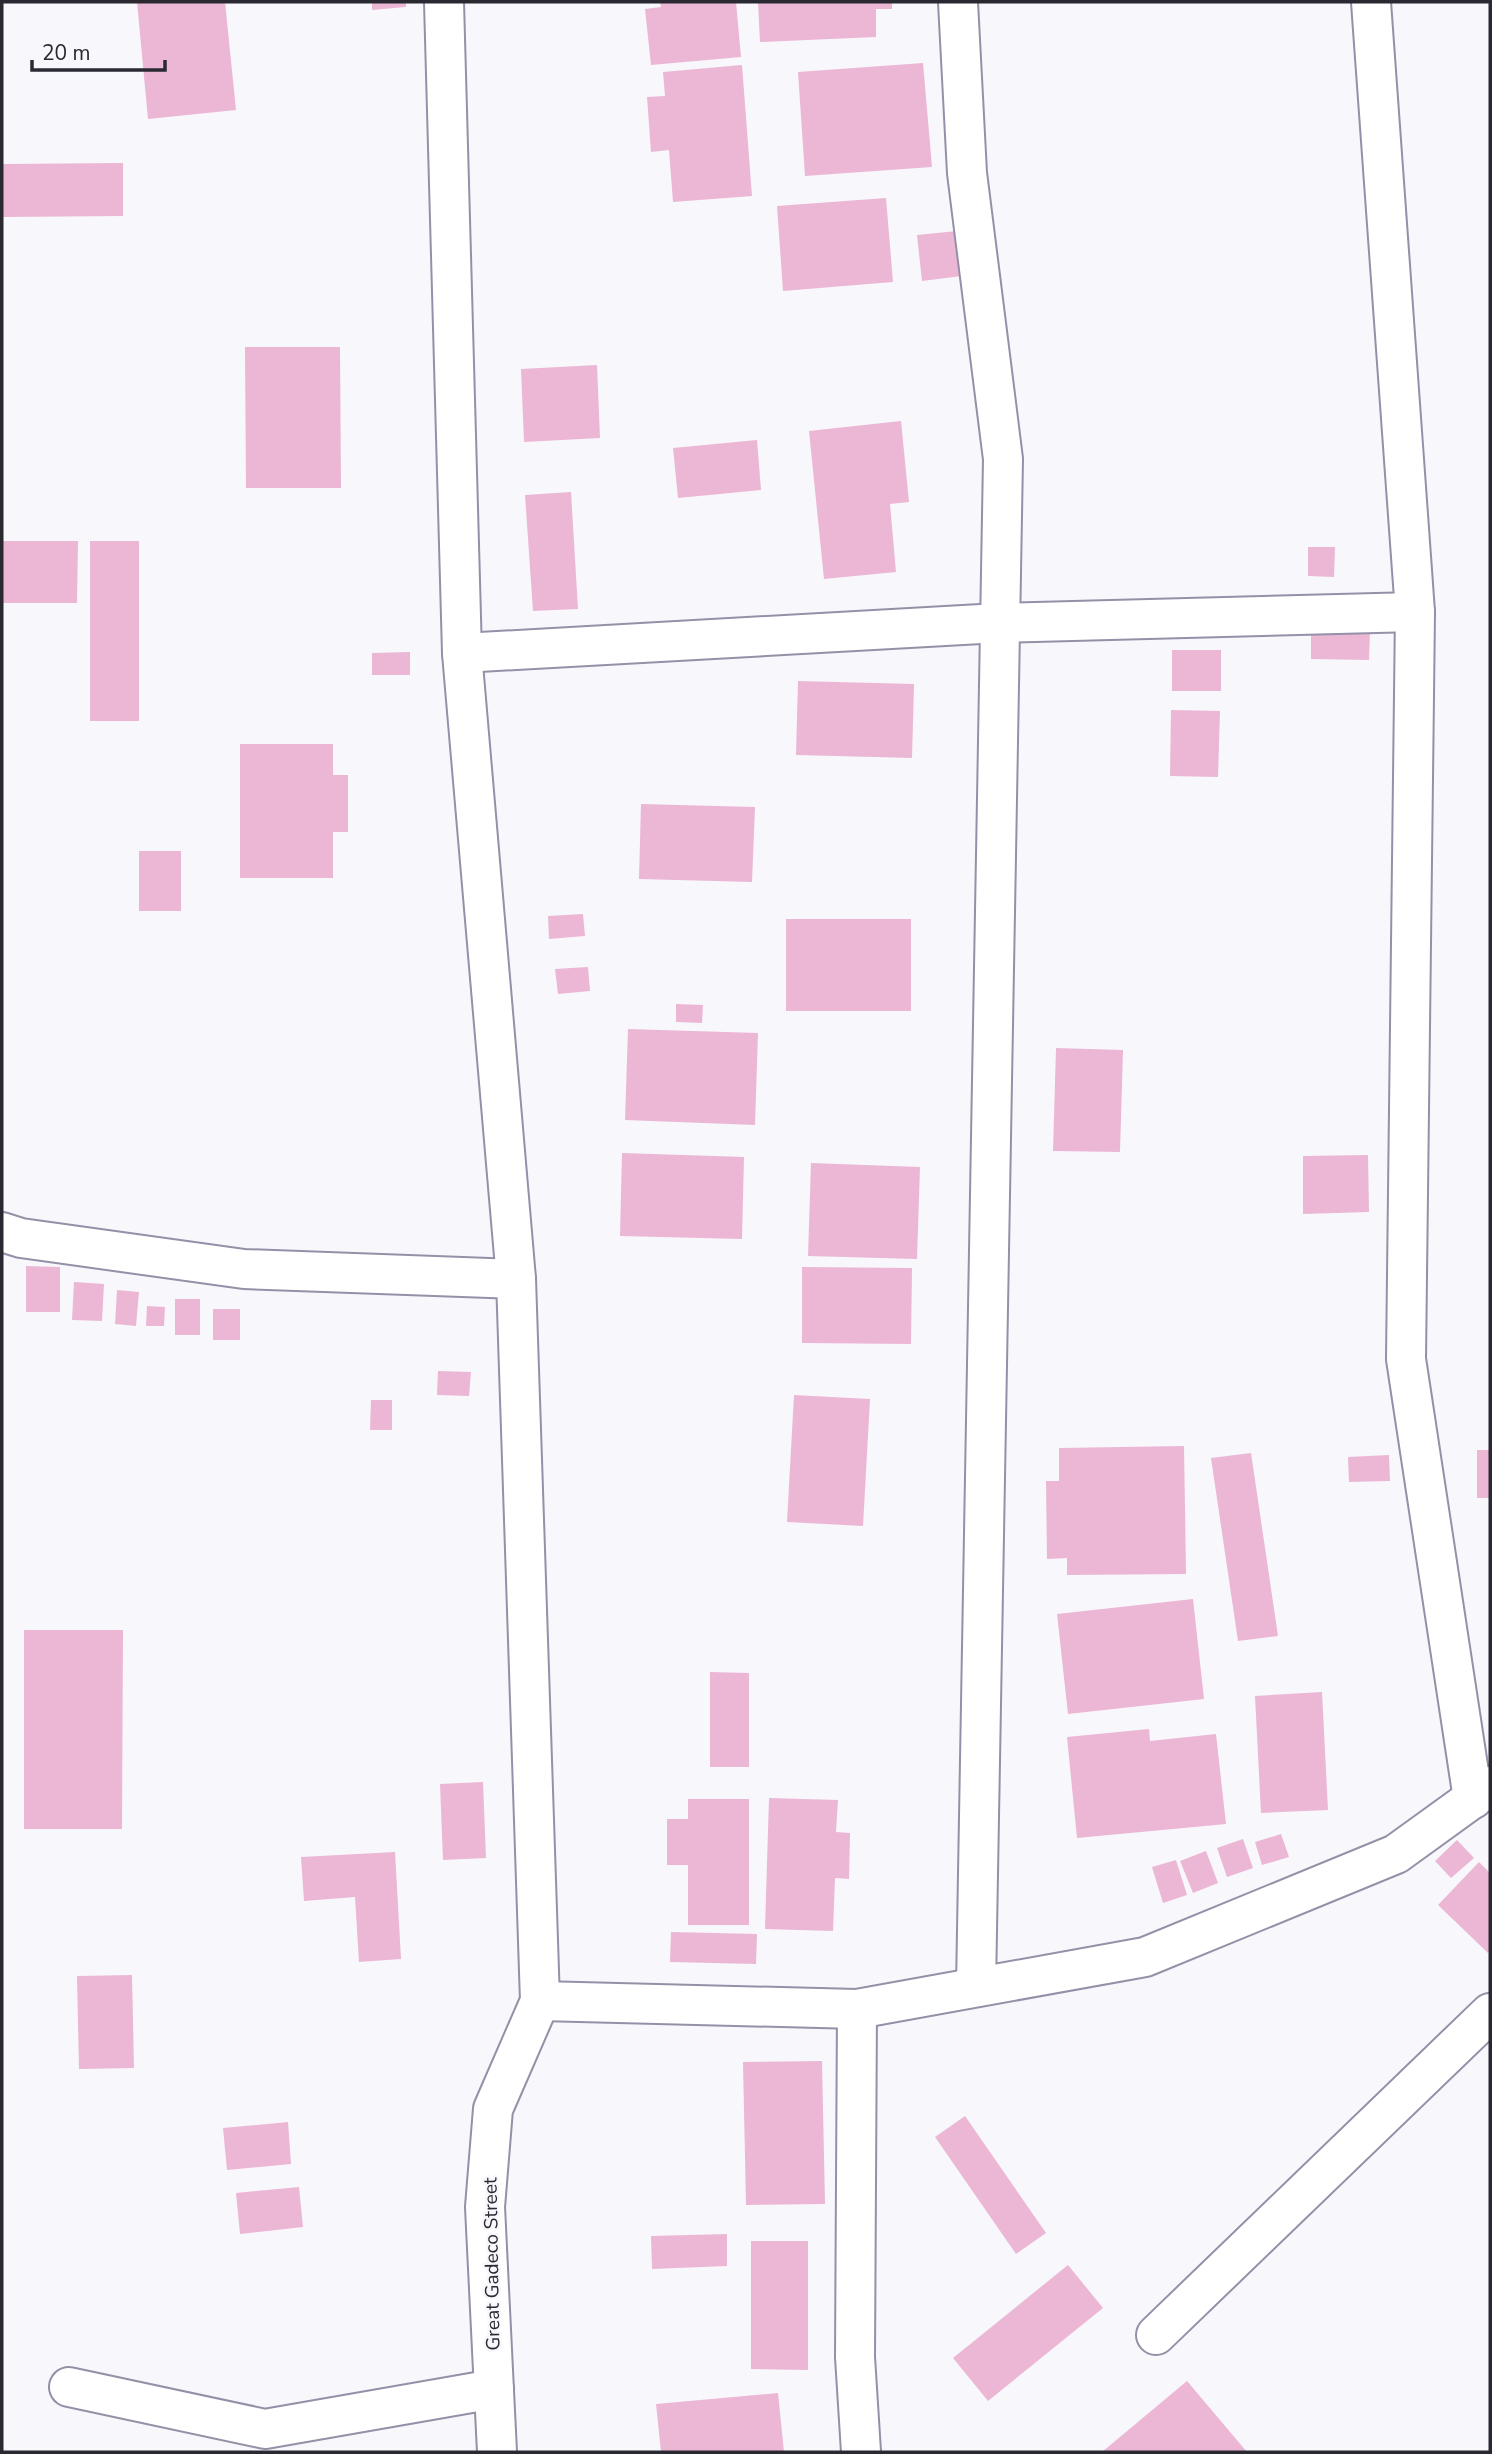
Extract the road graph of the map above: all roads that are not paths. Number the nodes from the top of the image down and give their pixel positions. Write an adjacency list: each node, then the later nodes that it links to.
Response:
1 (444, 2): 6 (street)
2 (958, 2): 5 (street)
3 (1371, 2): 4 (street)
4 (1415, 612): 5 (street); 9 (street)
5 (999, 622): 6 (street); 10 (street)
6 (462, 653): 8 (street)
7 (2, 1232): 8 (street)
8 (516, 1279): 11 (street)
9 (1480, 1803): 10 (street)
10 (976, 1987): 12 (street)
11 (540, 2001): 12 (street); 16 (street, Great Gadeco Street)
12 (857, 2009): 18 (street)
13 (1490, 2013): 14 (street)
14 (1156, 2335)
15 (69, 2387): 16 (street)
16 (494, 2389): 17 (street, Great Gadeco Street)
17 (497, 2452)
18 (861, 2452)

